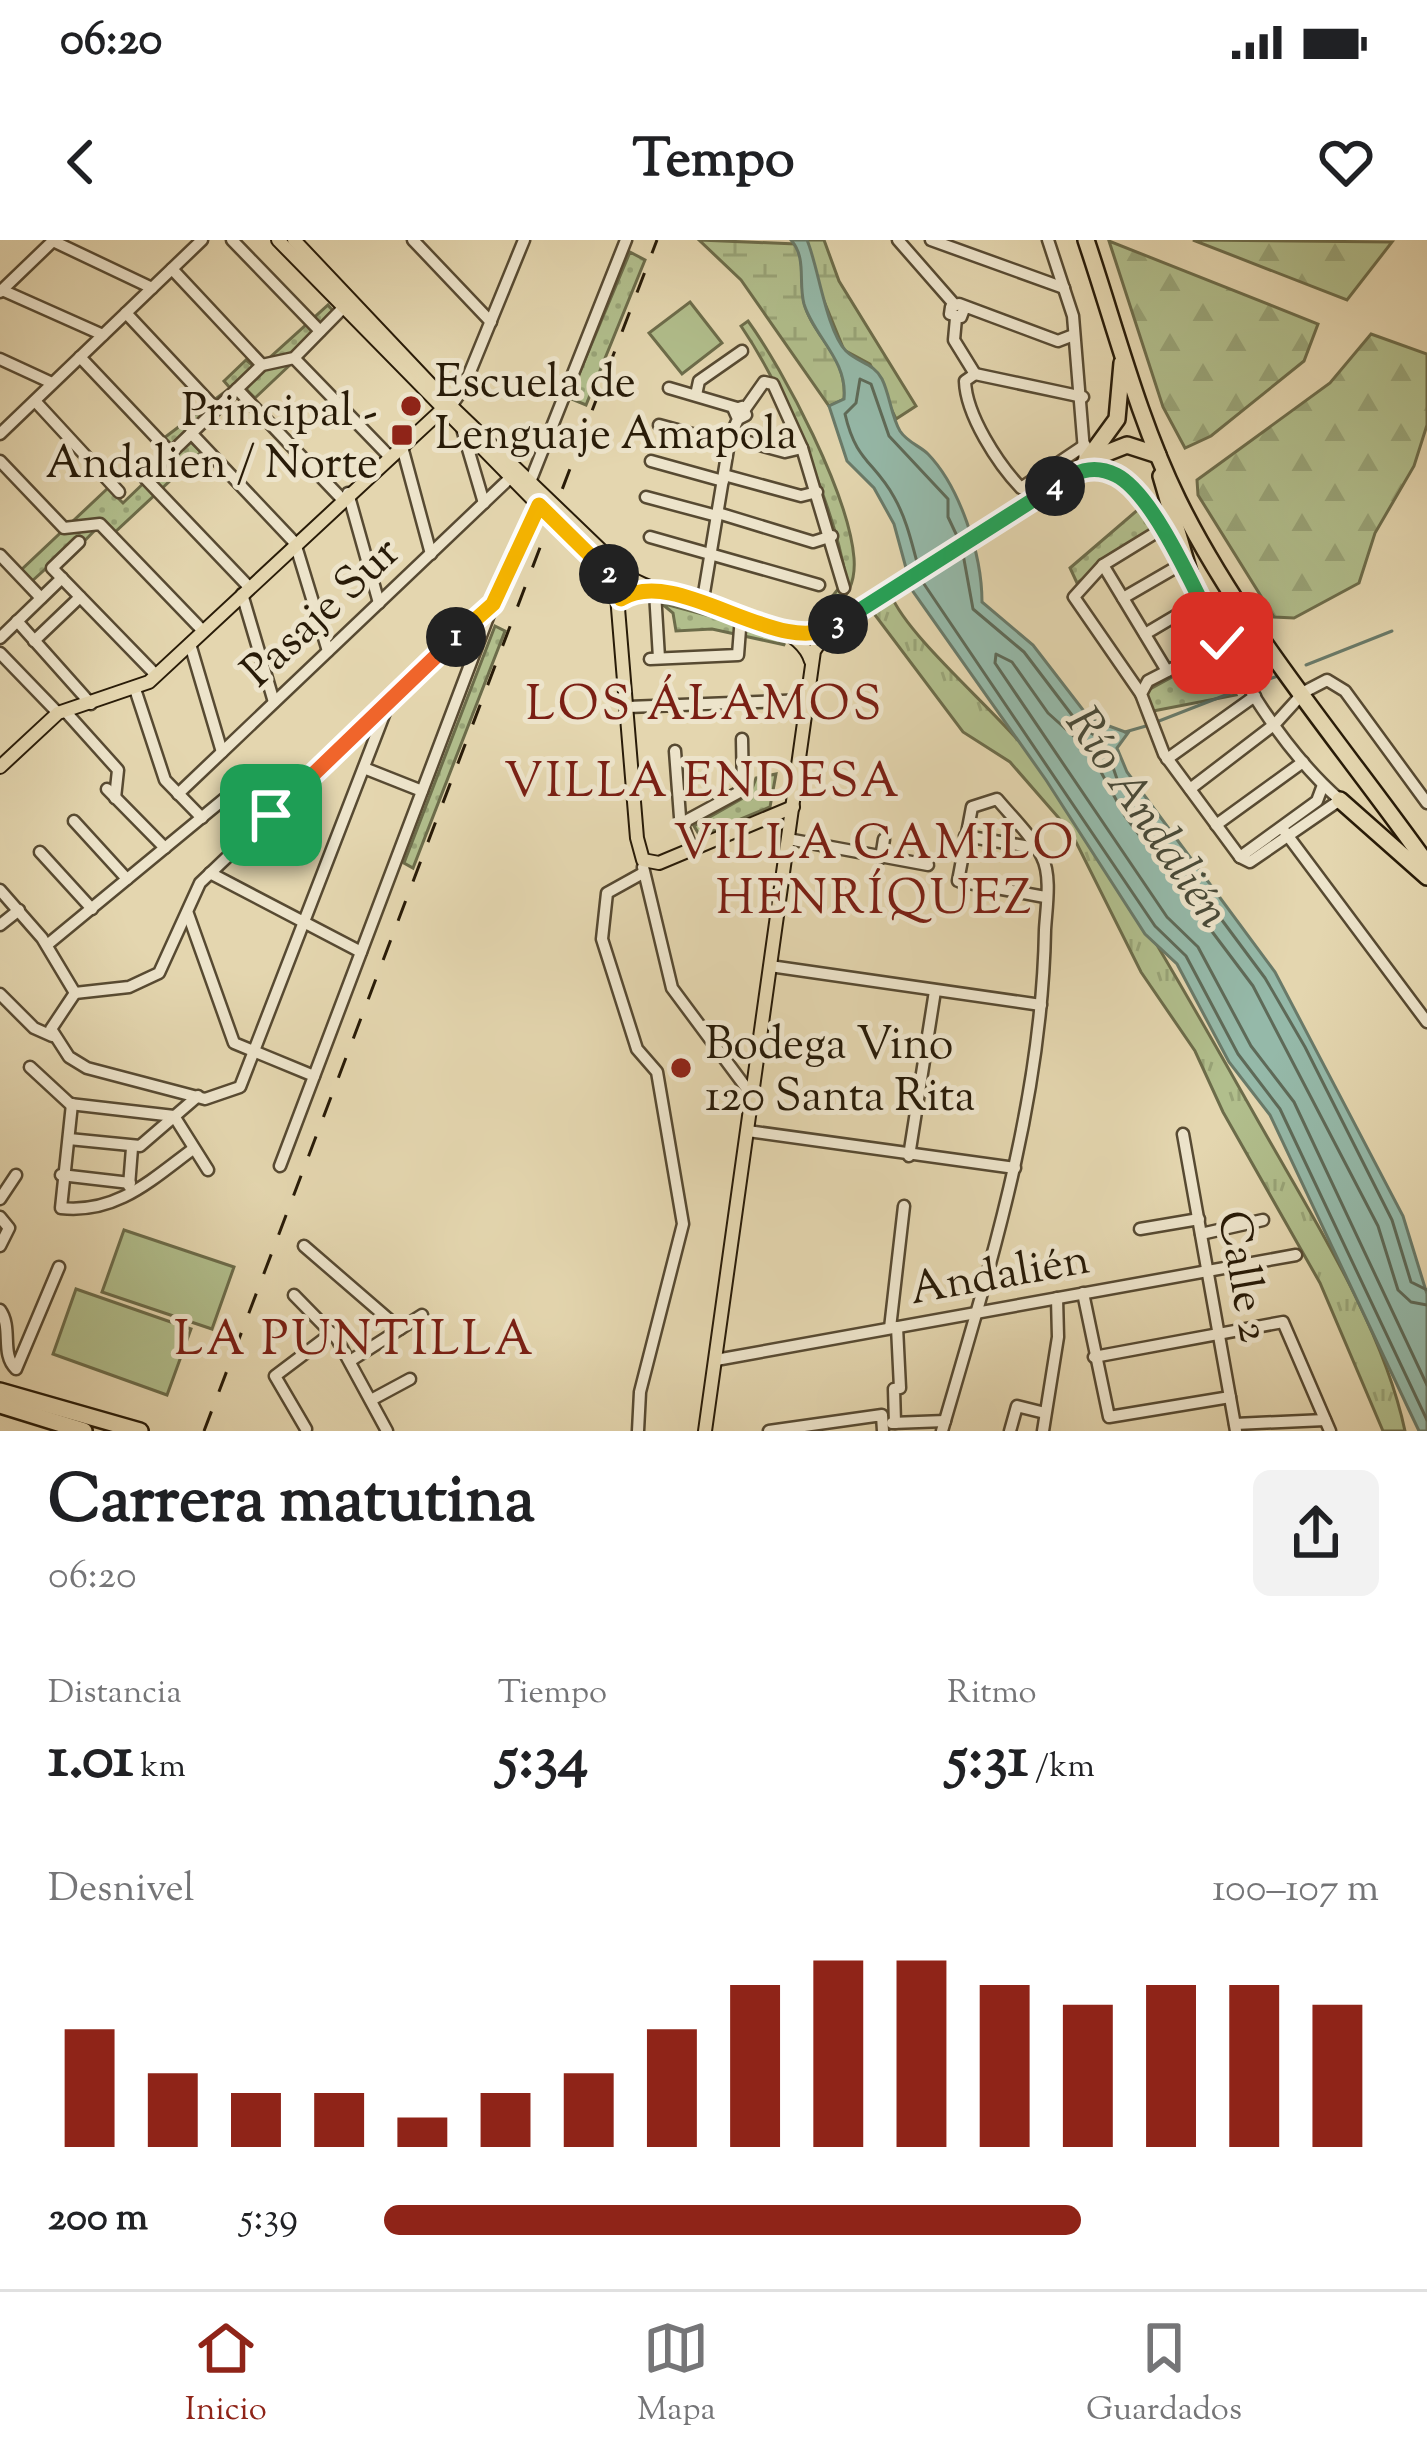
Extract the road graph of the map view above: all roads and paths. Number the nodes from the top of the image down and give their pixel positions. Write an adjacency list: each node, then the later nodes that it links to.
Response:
1 (201, 240): 13 (street)
2 (232, 240): 21 (street)
3 (278, 240): 17 (main road)
4 (294, 240): 37 (main road)
5 (413, 240): 20 (street)
6 (524, 240): 20 (street)
7 (626, 240): 56 (street)
8 (898, 240): 18 (street)
9 (931, 240): 15 (street)
10 (1048, 240): 15 (street)
11 (1091, 240): 24 (highway); 104 (highway)
12 (54, 241): 14 (street); 16 (street)
13 (172, 268): 14 (street); 29 (street)
14 (152, 288): 19 (street)
15 (1064, 288): 23 (street)
16 (1, 291): 22 (street)
17 (342, 309): 21 (street); 37 (main road)
18 (958, 310): 23 (street); 30 (street)
19 (126, 313): 22 (street); 38 (street)
20 (491, 322): 37 (street)
21 (320, 331): 27 (street)
22 (103, 335): 26 (street)
23 (1071, 337): 35 (street)
24 (1120, 342): 50 (highway); 53 (highway)
25 (742, 351): 34 (street)
26 (80, 357): 31 (street); 48 (street)
27 (294, 358): 29 (street); 49 (street)
28 (0, 359): 31 (street)
29 (262, 365): 33 (street)
30 (975, 374): 35 (street); 46 (street)
31 (52, 383): 36 (street)
32 (669, 388): 34 (street)
33 (237, 389): 38 (street); 59 (street)
34 (696, 395): 39 (street)
35 (1083, 397): 46 (street)
36 (34, 400): 41 (street); 57 (street)
37 (445, 407): 42 (main road); 45 (main road); 56 (main road)
38 (216, 409): 43 (street)
39 (740, 412): 44 (street); 47 (street)
40 (659, 424): 44 (street)
41 (1, 432)
42 (463, 432): 54 (main road); 61 (street)
43 (191, 434): 48 (street); 68 (street)
44 (730, 440): 47 (street); 55 (street)
45 (401, 443): 49 (main road); 69 (street)
46 (1085, 445): 53 (street)
47 (802, 448): 58 (street)
48 (171, 453): 77 (street)
49 (388, 455): 59 (main road)
50 (1158, 455): 53 (highway); 83 (highway); 104 (highway)
51 (652, 460): 55 (street)
52 (0, 461): 89 (street)
53 (1080, 467): 64 (street); 91 (main road)
54 (510, 478): 61 (street, Pasaje Sur); 62 (main road)
55 (723, 478): 58 (street); 63 (street)
56 (530, 482): 78 (main road)
57 (119, 492)
58 (817, 492): 66 (street)
59 (345, 496): 68 (main road); 84 (street)
60 (646, 497): 63 (street)
61 (484, 503): 69 (street, Pasaje Sur)
62 (539, 505): 82 (main road); 85 (street)
63 (717, 515): 66 (street); 70 (street)
64 (1160, 530): 72 (street); 73 (street)
65 (650, 536): 70 (street)
66 (832, 536): 76 (street)
67 (79, 542): 74 (street)
68 (295, 543): 77 (main road); 97 (street)
69 (431, 554): 84 (street, Pasaje Sur)
70 (711, 554): 75 (street); 86 (street)
71 (0, 555): 80 (street)
72 (1103, 566): 81 (street); 105 (street)
73 (1180, 566): 81 (street); 83 (street)
74 (57, 573): 79 (street); 80 (street)
75 (819, 585)
76 (844, 588)
77 (245, 590): 89 (main road); 109 (street)
78 (656, 592): 82 (main road); 86 (main road); 87 (street)
79 (80, 597): 94 (street); 102 (street)
80 (41, 598): 88 (street)
81 (1123, 598): 92 (street)
82 (621, 599): 111 (main road)
83 (1198, 599): 92 (street); 95 (street)
84 (380, 602): 97 (street, Pasaje Sur)
85 (493, 604): 108 (street); 122 (street)
86 (703, 605): 87 (main road)
87 (741, 616): 90 (main road)
88 (17, 621): 93 (street); 94 (street)
89 (202, 632): 96 (main road)
90 (791, 632): 91 (main road); 99 (main road)
91 (826, 633): 99 (main road)
92 (1145, 634): 101 (street)
93 (0, 638)
94 (34, 641): 110 (street)
95 (1222, 643): 101 (street); 106 (street)
96 (190, 644): 102 (main road); 116 (street)
97 (328, 651): 109 (street, Pasaje Sur)
98 (0, 653): 100 (street)
99 (811, 662): 107 (main road)
100 (5, 669): 112 (street)
101 (1167, 671): 105 (street)
102 (156, 676): 103 (main road)
103 (135, 689): 110 (main road); 124 (street)
104 (1308, 689): 113 (street); 127 (street); 138 (highway); 144 (highway)
105 (1141, 694): 117 (street)
106 (1255, 696): 113 (street); 117 (street)
107 (806, 700): 111 (street); 128 (main road)
108 (389, 702): 120 (street); 126 (street)
109 (274, 703): 116 (street, Pasaje Sur)
110 (91, 704): 112 (main road)
111 (628, 707): 146 (main road)
112 (62, 712): 119 (main road); 139 (street)
113 (1276, 724): 118 (street); 123 (street)
114 (742, 739): 131 (street)
115 (675, 751): 131 (street)
116 (222, 752): 124 (street, Pasaje Sur)
117 (1167, 759): 123 (street)
118 (1303, 762): 121 (street); 133 (street)
119 (0, 767)
120 (364, 768): 122 (street); 155 (street)
121 (1323, 785): 125 (street); 134 (street)
122 (422, 790): 158 (street)
123 (1190, 790): 133 (street)
124 (178, 794): 129 (street)
125 (1340, 800): 134 (street); 148 (highway)
126 (284, 802): 129 (street); 147 (street)
127 (1427, 803)
128 (793, 807): 132 (main road); 136 (main road)
129 (202, 818): 139 (street)
130 (74, 821): 149 (street)
131 (682, 823): 140 (street)
132 (761, 823): 136 (main road); 140 (main road)
133 (1216, 825): 134 (street)
134 (1284, 832): 164 (street)
135 (965, 836): 142 (street); 142 (street); 151 (street)
136 (788, 839): 143 (street); 159 (main road)
137 (884, 839): 143 (street)
138 (1427, 847)
139 (165, 848): 149 (street)
140 (692, 850): 146 (main road)
141 (40, 852): 152 (street)
142 (1039, 853): 151 (street)
143 (881, 858): 145 (street)
144 (1427, 864)
145 (928, 865)
146 (644, 867): 170 (street); 227 (street)
147 (210, 873): 154 (street); 155 (street)
148 (1427, 877)
149 (128, 879): 152 (street)
150 (0, 890): 153 (street)
151 (1046, 897): 163 (street)
152 (92, 908): 157 (street)
153 (19, 910): 156 (street); 157 (street)
154 (187, 911): 161 (street); 166 (street)
155 (305, 923): 158 (street); 166 (street)
156 (0, 926)
157 (47, 945): 161 (street)
158 (361, 952): 168 (street)
159 (770, 966): 160 (street); 170 (main road)
160 (935, 991): 163 (street); 178 (street)
161 (75, 993): 165 (street)
162 (0, 994): 165 (street)
163 (1041, 1005): 180 (street)
164 (1427, 1022)
165 (52, 1036): 169 (street)
166 (255, 1055): 168 (street); 169 (street)
167 (30, 1067): 171 (street)
168 (314, 1076): 179 (street)
169 (198, 1096): 172 (street)
170 (753, 1097): 173 (main road)
171 (72, 1104): 172 (street); 175 (street)
172 (174, 1116): 176 (street); 177 (street)
173 (748, 1132): 178 (street); 208 (main road)
174 (1183, 1134): 188 (street, Calle 2)
175 (70, 1138): 176 (street); 183 (street)
176 (132, 1148): 184 (street)
177 (193, 1149): 181 (street); 184 (street)
178 (909, 1156): 180 (street)
179 (280, 1166)
180 (1015, 1168): 201 (street)
181 (208, 1170)
182 (16, 1174): 185 (street)
183 (61, 1175): 184 (street); 184 (street)
184 (129, 1190)
185 (0, 1199)
186 (904, 1206): 203 (street)
187 (2, 1219): 192 (street)
188 (1199, 1219): 190 (street); 191 (street, Calle 2)
189 (1263, 1220): 191 (street)
190 (1140, 1229)
191 (1202, 1234): 196 (street, Calle 2)
192 (0, 1246)
193 (304, 1246): 204 (street)
194 (1295, 1255): 196 (street, Andalién)
195 (59, 1267): 200 (street)
196 (1208, 1270): 197 (street, Andalién); 205 (street, Calle 2)
197 (1083, 1293): 199 (street, Andalién); 207 (street)
198 (294, 1295): 206 (street)
199 (1057, 1298): 201 (street, Andalién); 215 (street)
200 (0, 1310)
201 (976, 1312): 203 (street, Andalién); 219 (street)
202 (422, 1315): 204 (street)
203 (893, 1328): 208 (street, Andalién); 216 (street)
204 (400, 1330): 209 (street)
205 (1220, 1333): 207 (street); 212 (street, Calle 2); 217 (street)
206 (332, 1334): 209 (street); 222 (street)
207 (1094, 1357): 212 (street)
208 (716, 1360): 228 (main road)
209 (350, 1361): 213 (street)
210 (410, 1379): 213 (street)
211 (0, 1391): 225 (highway)
212 (1230, 1396): 221 (street, Calle 2)
213 (371, 1400): 226 (street)
214 (0, 1405): 224 (highway)
215 (1046, 1413): 230 (street); 231 (street)
216 (886, 1423): 218 (street); 219 (street)
217 (1328, 1425): 220 (street)
218 (837, 1426): 223 (street)
219 (943, 1426)
220 (1280, 1426): 221 (street)
221 (1236, 1427)
222 (306, 1429)
223 (780, 1430): 229 (street)
224 (84, 1431)
225 (140, 1431)
226 (387, 1431)
227 (638, 1431)
228 (705, 1431)
229 (769, 1431)
230 (1010, 1431)
231 (1043, 1431)

